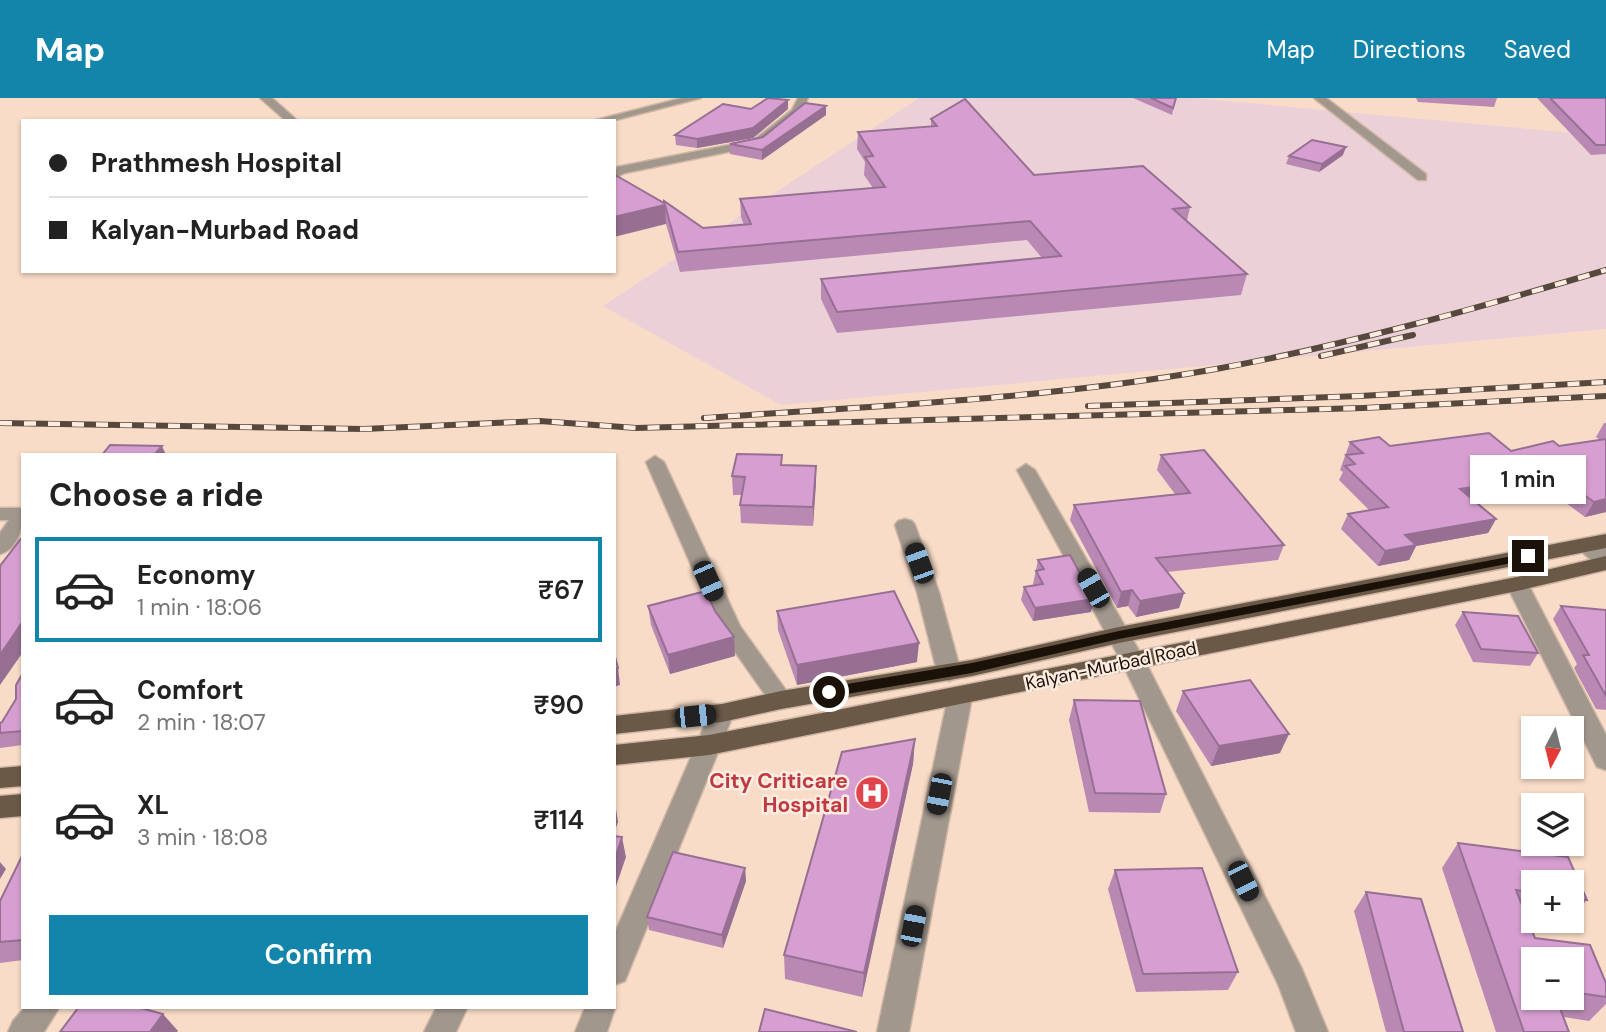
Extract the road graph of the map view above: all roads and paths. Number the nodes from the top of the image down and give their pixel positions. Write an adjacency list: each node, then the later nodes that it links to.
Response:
1 (265, 98): 5 (street)
2 (696, 98): 6 (street)
3 (803, 98): 7 (street)
4 (1319, 98): 8 (street)
5 (291, 119)
6 (606, 119)
7 (616, 173)
8 (1422, 177)
9 (655, 462): 23 (street)
10 (1026, 470): 19 (street)
11 (0, 514): 12 (street)
12 (21, 515)
13 (21, 518): 16 (street)
14 (905, 525): 21 (street)
15 (1597, 543): 17 (street); 19 (main road, Kalyan-Murbad Road)
16 (0, 547)
17 (1606, 561): 18 (main road, Kalyan-Murbad Road)
18 (1517, 584): 20 (main road, Kalyan-Murbad Road); 28 (street)
19 (1119, 635): 20 (street); 21 (main road, Kalyan-Murbad Road)
20 (1133, 661): 22 (main road, Kalyan-Murbad Road); 41 (street)
21 (949, 672): 23 (main road, Kalyan-Murbad Road)
22 (960, 697): 26 (main road, Kalyan-Murbad Road); 40 (street)
23 (781, 700): 24 (main road, Kalyan-Murbad Road)
24 (722, 713): 25 (main road, Kalyan-Murbad Road); 26 (street)
25 (616, 725)
26 (709, 745): 27 (main road, Kalyan-Murbad Road); 33 (street)
27 (616, 755)
28 (1606, 760)
29 (21, 776): 30 (main road)
30 (0, 778)
31 (21, 805): 32 (main road)
32 (0, 807)
33 (616, 966)
34 (43, 1009): 37 (street)
35 (452, 1009): 38 (street)
36 (600, 1009): 39 (street)
37 (24, 1032)
38 (440, 1032)
39 (591, 1032)
40 (892, 1032)
41 (1312, 1032)

